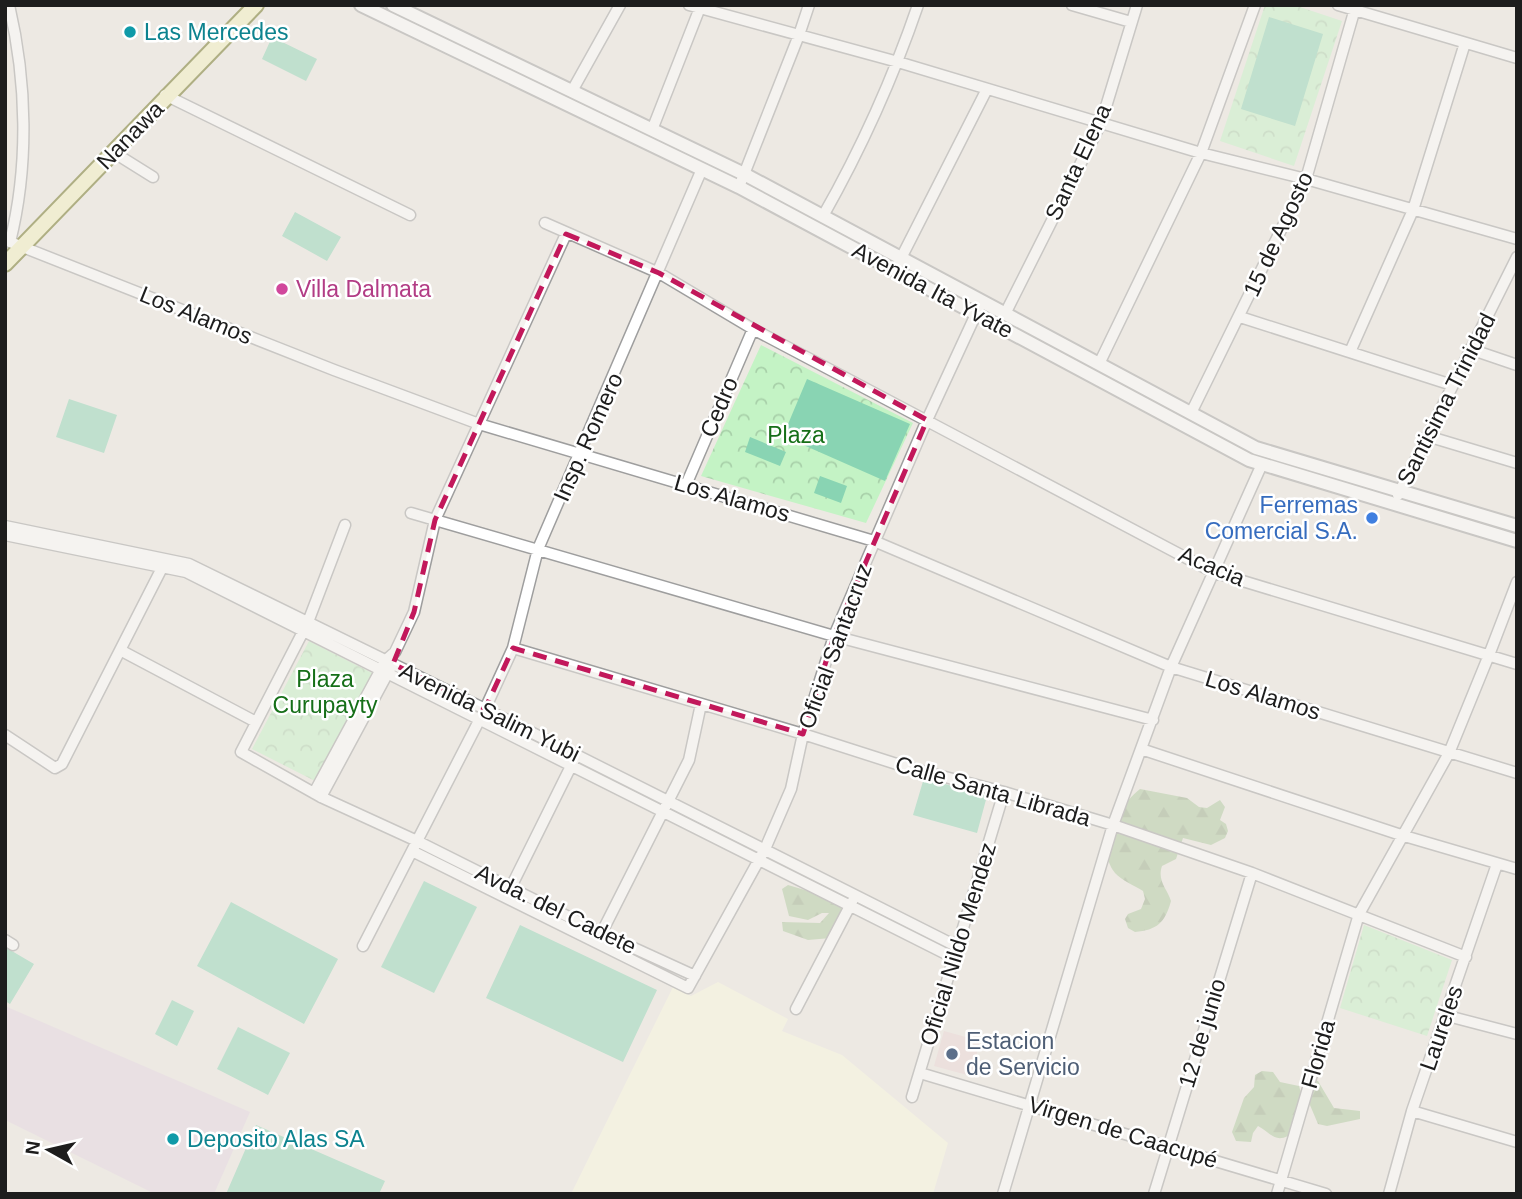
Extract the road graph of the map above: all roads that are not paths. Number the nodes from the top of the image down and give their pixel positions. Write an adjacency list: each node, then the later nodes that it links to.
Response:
1 (9, 5): 17 (street)
2 (247, 5): 25 (main road, Nanawa)
3 (256, 5): 25 (main road, Nanawa)
4 (361, 5): 19 (street, Avenida Ita Yvate)
5 (393, 5): 19 (street, Avenida Ita Yvate)
6 (620, 5): 24 (street)
7 (689, 5): 14 (street)
8 (809, 5): 18 (street)
9 (919, 5): 22 (street)
10 (1072, 5): 16 (street)
11 (1137, 5): 16 (street, Santa Elena)
12 (1255, 5): 31 (street)
13 (1338, 5): 15 (street)
14 (701, 7): 18 (street); 29 (street)
15 (1355, 8): 20 (street); 34 (street, 15 de Agosto)
16 (1131, 22): 28 (street, Santa Elena)
17 (10, 34): 42 (street)
18 (799, 36): 22 (street); 35 (street)
19 (443, 37): 24 (street, Avenida Ita Yvate); 27 (street, Avenida Ita Yvate)
20 (1465, 43): 21 (street); 36 (street)
21 (1517, 58)
22 (898, 62): 23 (street); 38 (street)
23 (987, 89): 28 (street); 45 (street)
24 (572, 91): 26 (street, Avenida Ita Yvate)
25 (165, 94): 30 (main road, Nanawa); 37 (street); 42 (main road, Nanawa)
26 (593, 101): 27 (street); 29 (street, Avenida Ita Yvate)
27 (586, 113): 32 (street, Avenida Ita Yvate)
28 (1101, 123): 31 (street); 48 (street, Santa Elena)
29 (652, 130): 35 (street, Avenida Ita Yvate)
30 (113, 152): 33 (street); 42 (main road, Nanawa)
31 (1201, 153): 34 (street); 54 (street)
32 (702, 169): 35 (street, Avenida Ita Yvate); 46 (street, Insp. Romero)
33 (153, 177)
34 (1306, 179): 36 (street); 49 (street, 15 de Agosto)
35 (742, 180): 38 (street, Avenida Ita Yvate); 45 (street, Avenida Ita Yvate)
36 (1413, 210): 41 (street); 53 (street)
37 (410, 215)
38 (823, 216): 45 (street, Avenida Ita Yvate)
39 (545, 223): 40 (street, Acacia)
40 (566, 234): 46 (street, Acacia); 59 (street)
41 (1517, 239)
42 (11, 246): 44 (main road, Nanawa); 59 (street, Los Alamos)
43 (1517, 257): 52 (street, Santisima Trinidad)
44 (5, 264)
45 (898, 264): 47 (street, Avenida Ita Yvate)
46 (659, 273): 50 (street, Acacia); 63 (street, Insp. Romero)
47 (979, 307): 48 (street, Avenida Ita Yvate); 51 (street, Avenida Ita Yvate); 58 (street, Oficial Santacruz)
48 (1005, 314): 51 (street, Avenida Ita Yvate)
49 (1240, 317): 53 (street); 57 (street, 15 de Agosto)
50 (753, 329): 58 (street, Acacia); 66 (street, Cedro)
51 (1057, 349): 54 (street, Avenida Ita Yvate); 62 (street, Avenida Ita Yvate)
52 (1470, 349): 55 (street); 56 (street, Santisima Trinidad)
53 (1350, 352): 56 (street)
54 (1099, 364): 57 (street, Avenida Ita Yvate)
55 (1517, 365)
56 (1452, 385): 60 (street, Santisima Trinidad)
57 (1191, 413): 61 (street, Avenida Ita Yvate)
58 (927, 420): 74 (street, Oficial Santacruz); 78 (street, Acacia)
59 (478, 424): 63 (street, Los Alamos); 70 (street)
60 (1427, 436): 64 (street); 67 (street, Santisima Trinidad)
61 (1241, 440): 62 (street); 67 (street, Avenida Ita Yvate)
62 (1234, 452): 65 (street, Avenida Ita Yvate)
63 (580, 455): 66 (street, Los Alamos); 76 (street, Insp. Romero)
64 (1517, 463)
65 (1262, 464): 68 (street, Avenida Ita Yvate); 78 (street)
66 (686, 485): 74 (street, Los Alamos)
67 (1400, 491): 68 (street, Santisima Trinidad); 72 (street, Avenida Ita Yvate)
68 (1393, 504): 75 (street, Avenida Ita Yvate)
69 (411, 513): 70 (street)
70 (435, 520): 76 (street); 85 (street)
71 (345, 525): 80 (street)
72 (1517, 526)
73 (6, 534): 77 (street, Avenida Salim Yubi)
74 (874, 541): 81 (street, Oficial Santacruz); 87 (street, Los Alamos)
75 (1517, 541)
76 (538, 549): 81 (street); 82 (street, Insp. Romero)
77 (165, 562): 80 (street, Avenida Salim Yubi); 83 (street)
78 (1213, 572): 84 (street, Acacia); 87 (street)
79 (1517, 582): 84 (street, Florida)
80 (306, 626): 85 (street, Avenida Salim Yubi); 88 (street, Avenida Salim Yubi); 93 (street)
81 (834, 636): 92 (street); 95 (street, Oficial Santacruz)
82 (513, 648): 89 (street, Calle Santa Librada); 90 (street, Insp. Romero)
83 (120, 650): 93 (street); 94 (street)
84 (1489, 655): 86 (street, Acacia); 97 (street, Florida)
85 (389, 662): 88 (street); 90 (street, Avenida Salim Yubi)
86 (1517, 664)
87 (1171, 667): 92 (street); 97 (street, Los Alamos)
88 (384, 673): 91 (street, Avenida Salim Yubi); 102 (street)
89 (701, 704): 95 (street, Calle Santa Librada); 103 (street)
90 (485, 709): 91 (street, Insp. Romero); 98 (street, Avenida Salim Yubi)
91 (479, 719): 99 (street, Avenida Salim Yubi); 107 (street, Insp. Romero)
92 (1153, 720): 96 (street)
93 (256, 722): 102 (street, Avda. del Cadete)
94 (5, 734)
95 (803, 734): 101 (street, Calle Santa Librada); 108 (street, Oficial Santacruz)
96 (1141, 749): 105 (street); 106 (street)
97 (1449, 752): 100 (street, Los Alamos); 106 (street, Florida)
98 (577, 755): 99 (street); 103 (street, Avenida Salim Yubi)
99 (571, 766): 104 (street, Avenida Salim Yubi); 114 (street)
100 (1517, 773)
101 (1004, 792): 105 (street, Calle Santa Librada); 120 (street, Oficial Nildo Mendez)
102 (318, 795): 107 (street, Avda. del Cadete)
103 (669, 802): 104 (street); 108 (street, Avenida Salim Yubi)
104 (664, 812): 110 (street, Avenida Salim Yubi); 118 (street)
105 (1112, 825): 113 (street, Calle Santa Librada); 128 (street)
106 (1401, 835): 111 (street); 117 (street, Florida)
107 (417, 841): 109 (street, Insp. Romero); 114 (street, Avda. del Cadete)
108 (765, 849): 110 (street, Oficial Santacruz); 115 (street, Avenida Salim Yubi)
109 (412, 851): 114 (street); 119 (street, Insp. Romero)
110 (759, 860): 116 (street, Avenida Salim Yubi); 122 (street, Oficial Santacruz)
111 (1497, 864): 112 (street); 121 (street, Laureles)
112 (1517, 869)
113 (1252, 873): 117 (street, Calle Santa Librada); 131 (street, 12 de junio)
114 (508, 893): 118 (street, Avda. del Cadete)
115 (856, 895): 116 (street); 120 (street, Avenida Salim Yubi)
116 (850, 906): 120 (street, Avenida Salim Yubi); 123 (street)
117 (1359, 914): 121 (street, Calle Santa Librada); 132 (street, Florida)
118 (599, 938): 122 (street, Avda. del Cadete); 122 (street, Oficial Santacruz)
119 (363, 946)
120 (956, 953): 126 (street, Oficial Nildo Mendez)
121 (1466, 957): 124 (street, Laureles)
122 (695, 976)
123 (796, 1009)
124 (1444, 1015): 125 (street); 129 (street, Laureles)
125 (1517, 1034)
126 (920, 1073): 127 (street, Oficial Nildo Mendez); 128 (street, Virgen de Caacupé)
127 (912, 1097)
128 (1030, 1104): 131 (street, Virgen de Caacupé); 133 (street)
129 (1412, 1111): 130 (street); 137 (street, Laureles)
130 (1517, 1142)
131 (1167, 1147): 132 (street, Virgen de Caacupé); 134 (street, 12 de junio)
132 (1281, 1180): 135 (street, Florida); 136 (street, Virgen de Caacupé)
133 (1003, 1194)
134 (1154, 1194)
135 (1277, 1194)
136 (1326, 1194)
137 (1389, 1194)

